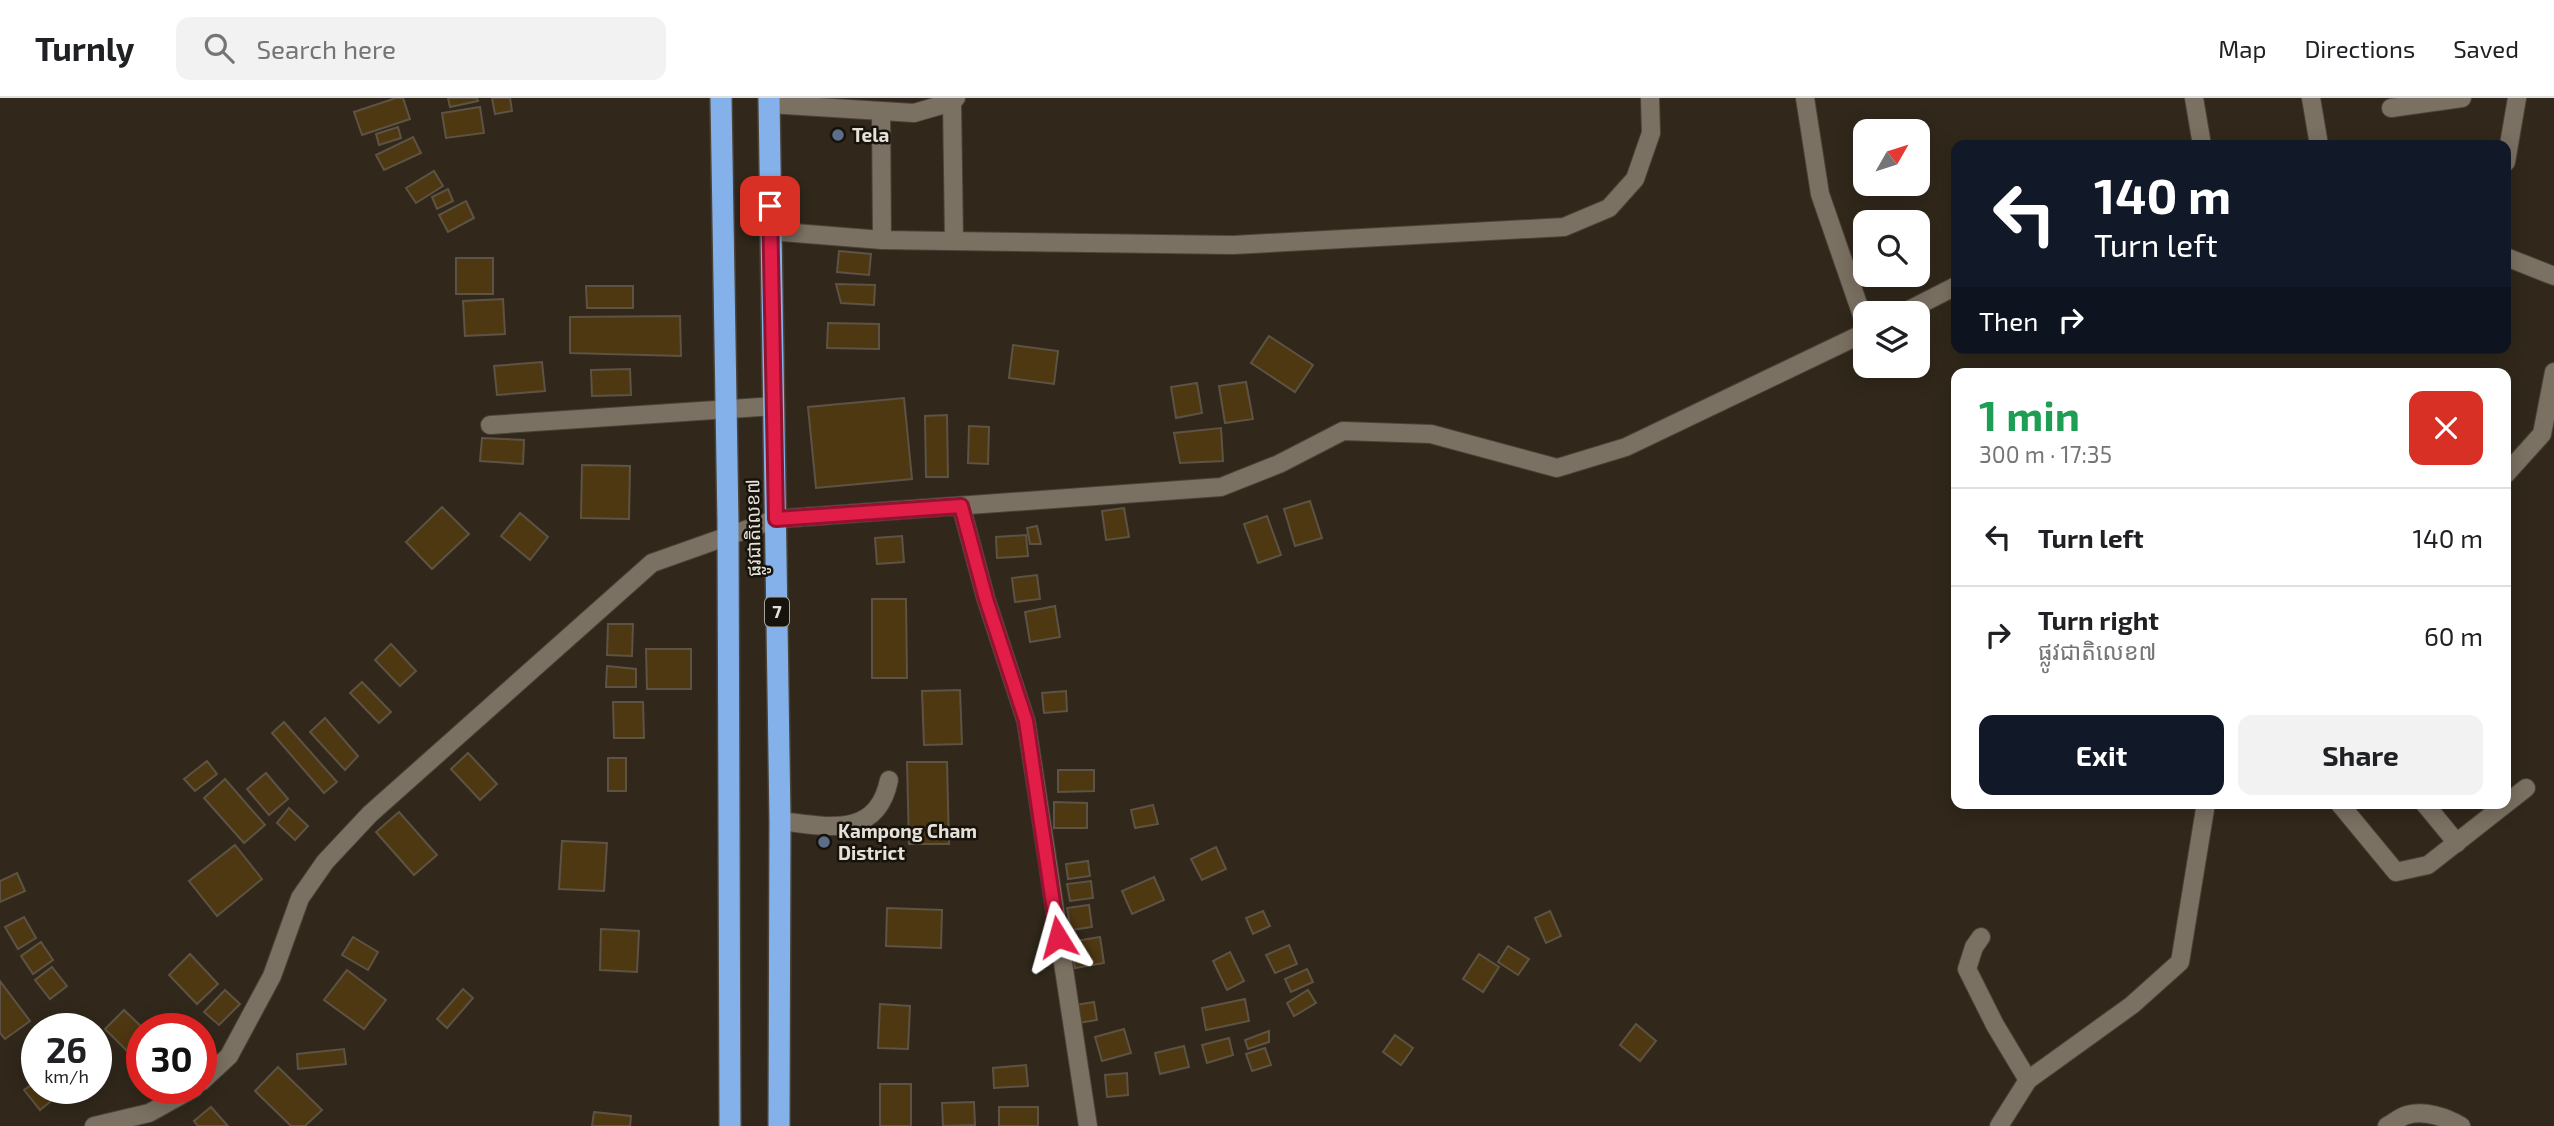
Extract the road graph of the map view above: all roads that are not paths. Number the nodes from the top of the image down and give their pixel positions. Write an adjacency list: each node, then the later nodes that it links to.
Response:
1 (721, 98): 44 (highway, ផ្លូវជាតិលេខ៧)
2 (1650, 98): 17 (street)
3 (1805, 98): 21 (street)
4 (2194, 98): 12 (street)
5 (2311, 98): 13 (street)
6 (2462, 98): 10 (street)
7 (2518, 98): 14 (street)
8 (954, 100): 11 (street); 17 (street)
9 (769, 101): 11 (street); 15 (highway, ផ្លូវជាតិលេខ៧ / 7)
10 (2391, 108)
11 (881, 113): 16 (street)
12 (2201, 140)
13 (2318, 140)
14 (2510, 140)
15 (770, 231): 16 (street); 25 (highway, ផ្លូវជាតិលេខ៧ / 7)
16 (882, 240): 17 (street)
17 (954, 240)
18 (2511, 259): 19 (street)
19 (2554, 276)
20 (1951, 289): 22 (street)
21 (1856, 301)
22 (1927, 301)
23 (1853, 335): 28 (street)
24 (2554, 372): 27 (street)
25 (774, 406): 26 (street); 29 (highway, ផ្លូវជាតិលេខ៧ / 7)
26 (490, 425)
27 (2511, 468)
28 (961, 506): 29 (street); 46 (street)
29 (776, 519): 37 (highway, ផ្លូវជាតិលេខ៧ / 7); 40 (street)
30 (889, 780): 37 (street)
31 (2526, 788): 32 (street)
32 (2511, 800)
33 (2205, 809): 41 (street)
34 (2344, 809): 38 (street)
35 (2429, 809): 38 (street)
36 (2500, 809): 38 (street)
37 (780, 821): 45 (highway, ផ្លូវជាតិលេខ៧ / 7)
38 (2457, 843)
39 (1981, 937): 41 (street)
40 (217, 1067)
41 (2028, 1080): 47 (street)
42 (165, 1104): 43 (street)
43 (94, 1126)
44 (730, 1126)
45 (779, 1126)
46 (1088, 1126)
47 (1999, 1126)
48 (2387, 1126): 49 (street)
49 (2461, 1126)

